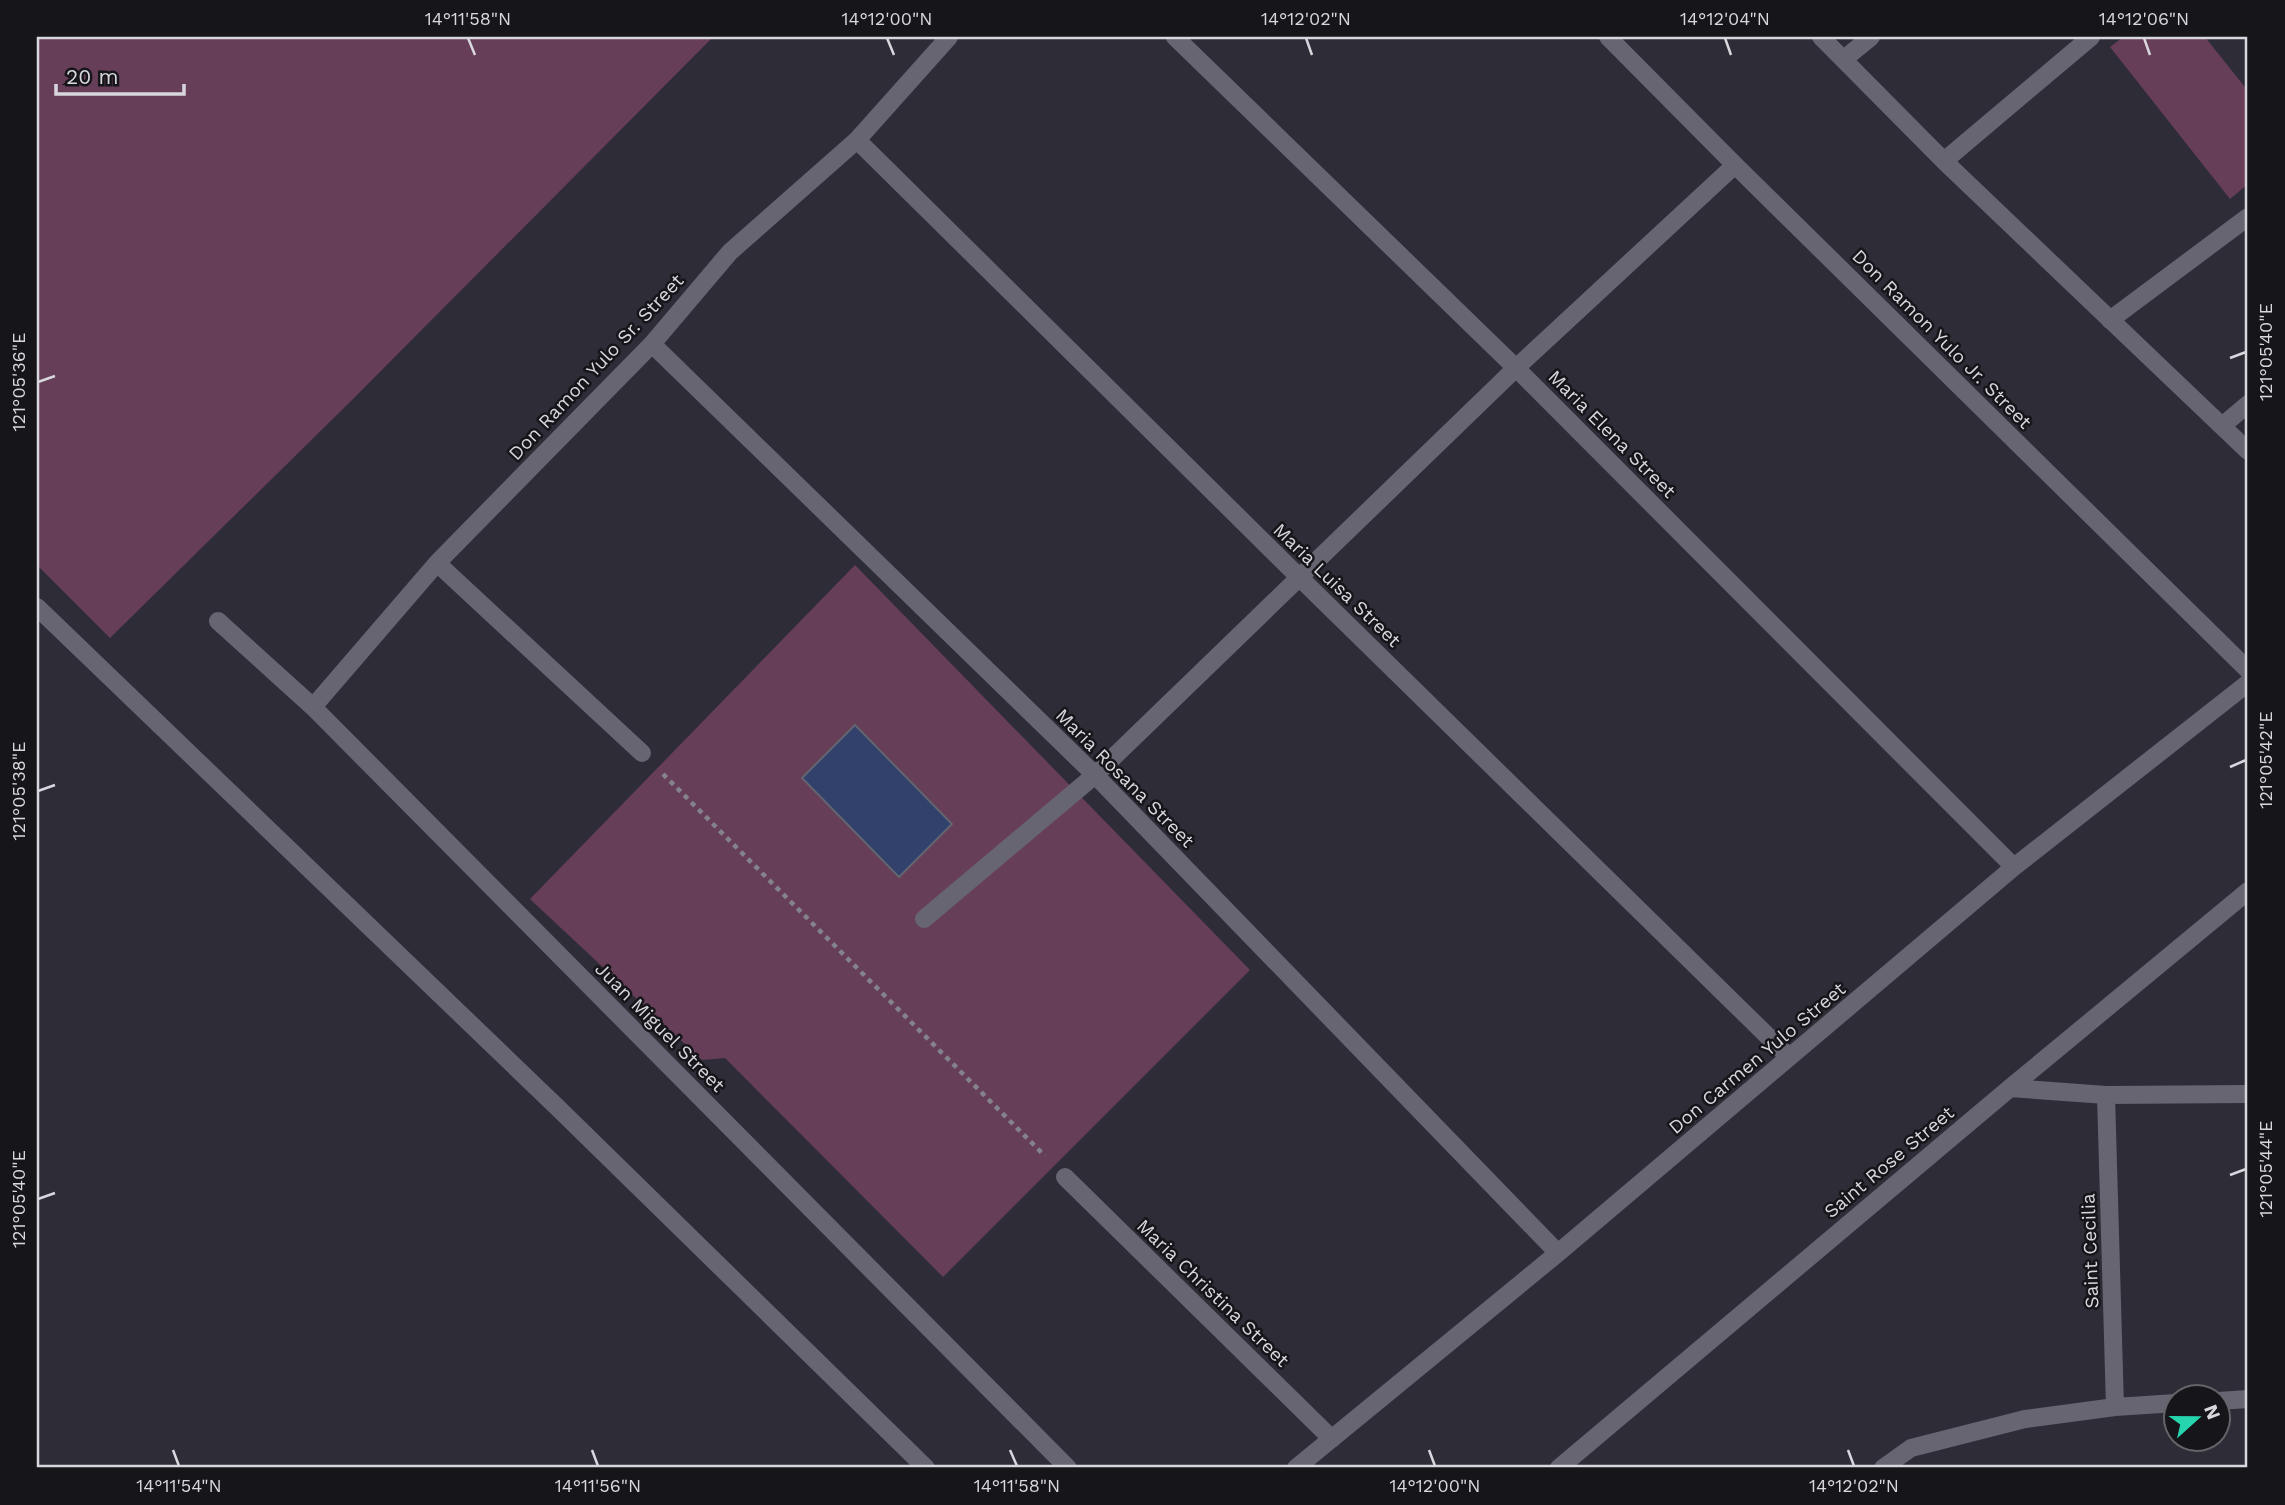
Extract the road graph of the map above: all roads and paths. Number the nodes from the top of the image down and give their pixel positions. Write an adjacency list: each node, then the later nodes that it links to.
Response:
1 (950, 37): 8 (street, Don Ramon Yulo Sr. Street)
2 (1175, 37): 14 (street, Maria Elena Street)
3 (1608, 37): 10 (street, Don Ramon Yulo Jr. Street)
4 (1821, 37): 7 (street)
5 (1871, 37): 7 (street)
6 (2091, 37): 9 (street)
7 (1844, 59): 9 (street)
8 (857, 140): 13 (street, Don Ramon Yulo Sr. Street); 19 (street, Maria Luisa Street)
9 (1944, 161): 12 (street)
10 (1735, 165): 14 (street); 22 (street, Don Ramon Yulo Jr. Street)
11 (2248, 217): 12 (street)
12 (2110, 320): 16 (street)
13 (652, 344): 18 (street, Don Ramon Yulo Sr. Street); 26 (street, Maria Rosana Street)
14 (1516, 368): 19 (street); 27 (street, Maria Elena Street)
15 (2248, 404): 16 (street)
16 (2222, 426): 17 (street)
17 (2248, 451)
18 (437, 563): 24 (street, Don Ramon Yulo Sr. Street); 25 (street)
19 (1300, 578): 26 (street); 30 (street, Maria Luisa Street)
20 (37, 607): 39 (street)
21 (218, 621): 24 (street, Juan Miguel Street)
22 (2248, 670)
23 (2248, 683): 27 (street, Don Carmen Yulo Street)
24 (313, 708): 40 (street, Juan Miguel Street)
25 (642, 753): 34 (path)
26 (1095, 775): 29 (street); 35 (street, Maria Rosana Street)
27 (2014, 867): 30 (street, Don Carmen Yulo Street)
28 (2248, 891): 31 (street, Saint Rose Street)
29 (924, 919)
30 (1790, 1057): 35 (street, Don Carmen Yulo Street)
31 (2010, 1088): 33 (street); 42 (street, Saint Rose Street)
32 (2248, 1094): 33 (street)
33 (2106, 1095): 37 (street, Saint Cecilia)
34 (1065, 1177): 38 (street, Maria Christina Street)
35 (1558, 1253): 38 (street, Don Carmen Yulo Street)
36 (2162, 1404): 37 (street)
37 (2115, 1407): 43 (street)
38 (1332, 1439): 41 (street, Don Carmen Yulo Street)
39 (926, 1468)
40 (1068, 1468)
41 (1296, 1468)
42 (1559, 1468)
43 (1883, 1468)

